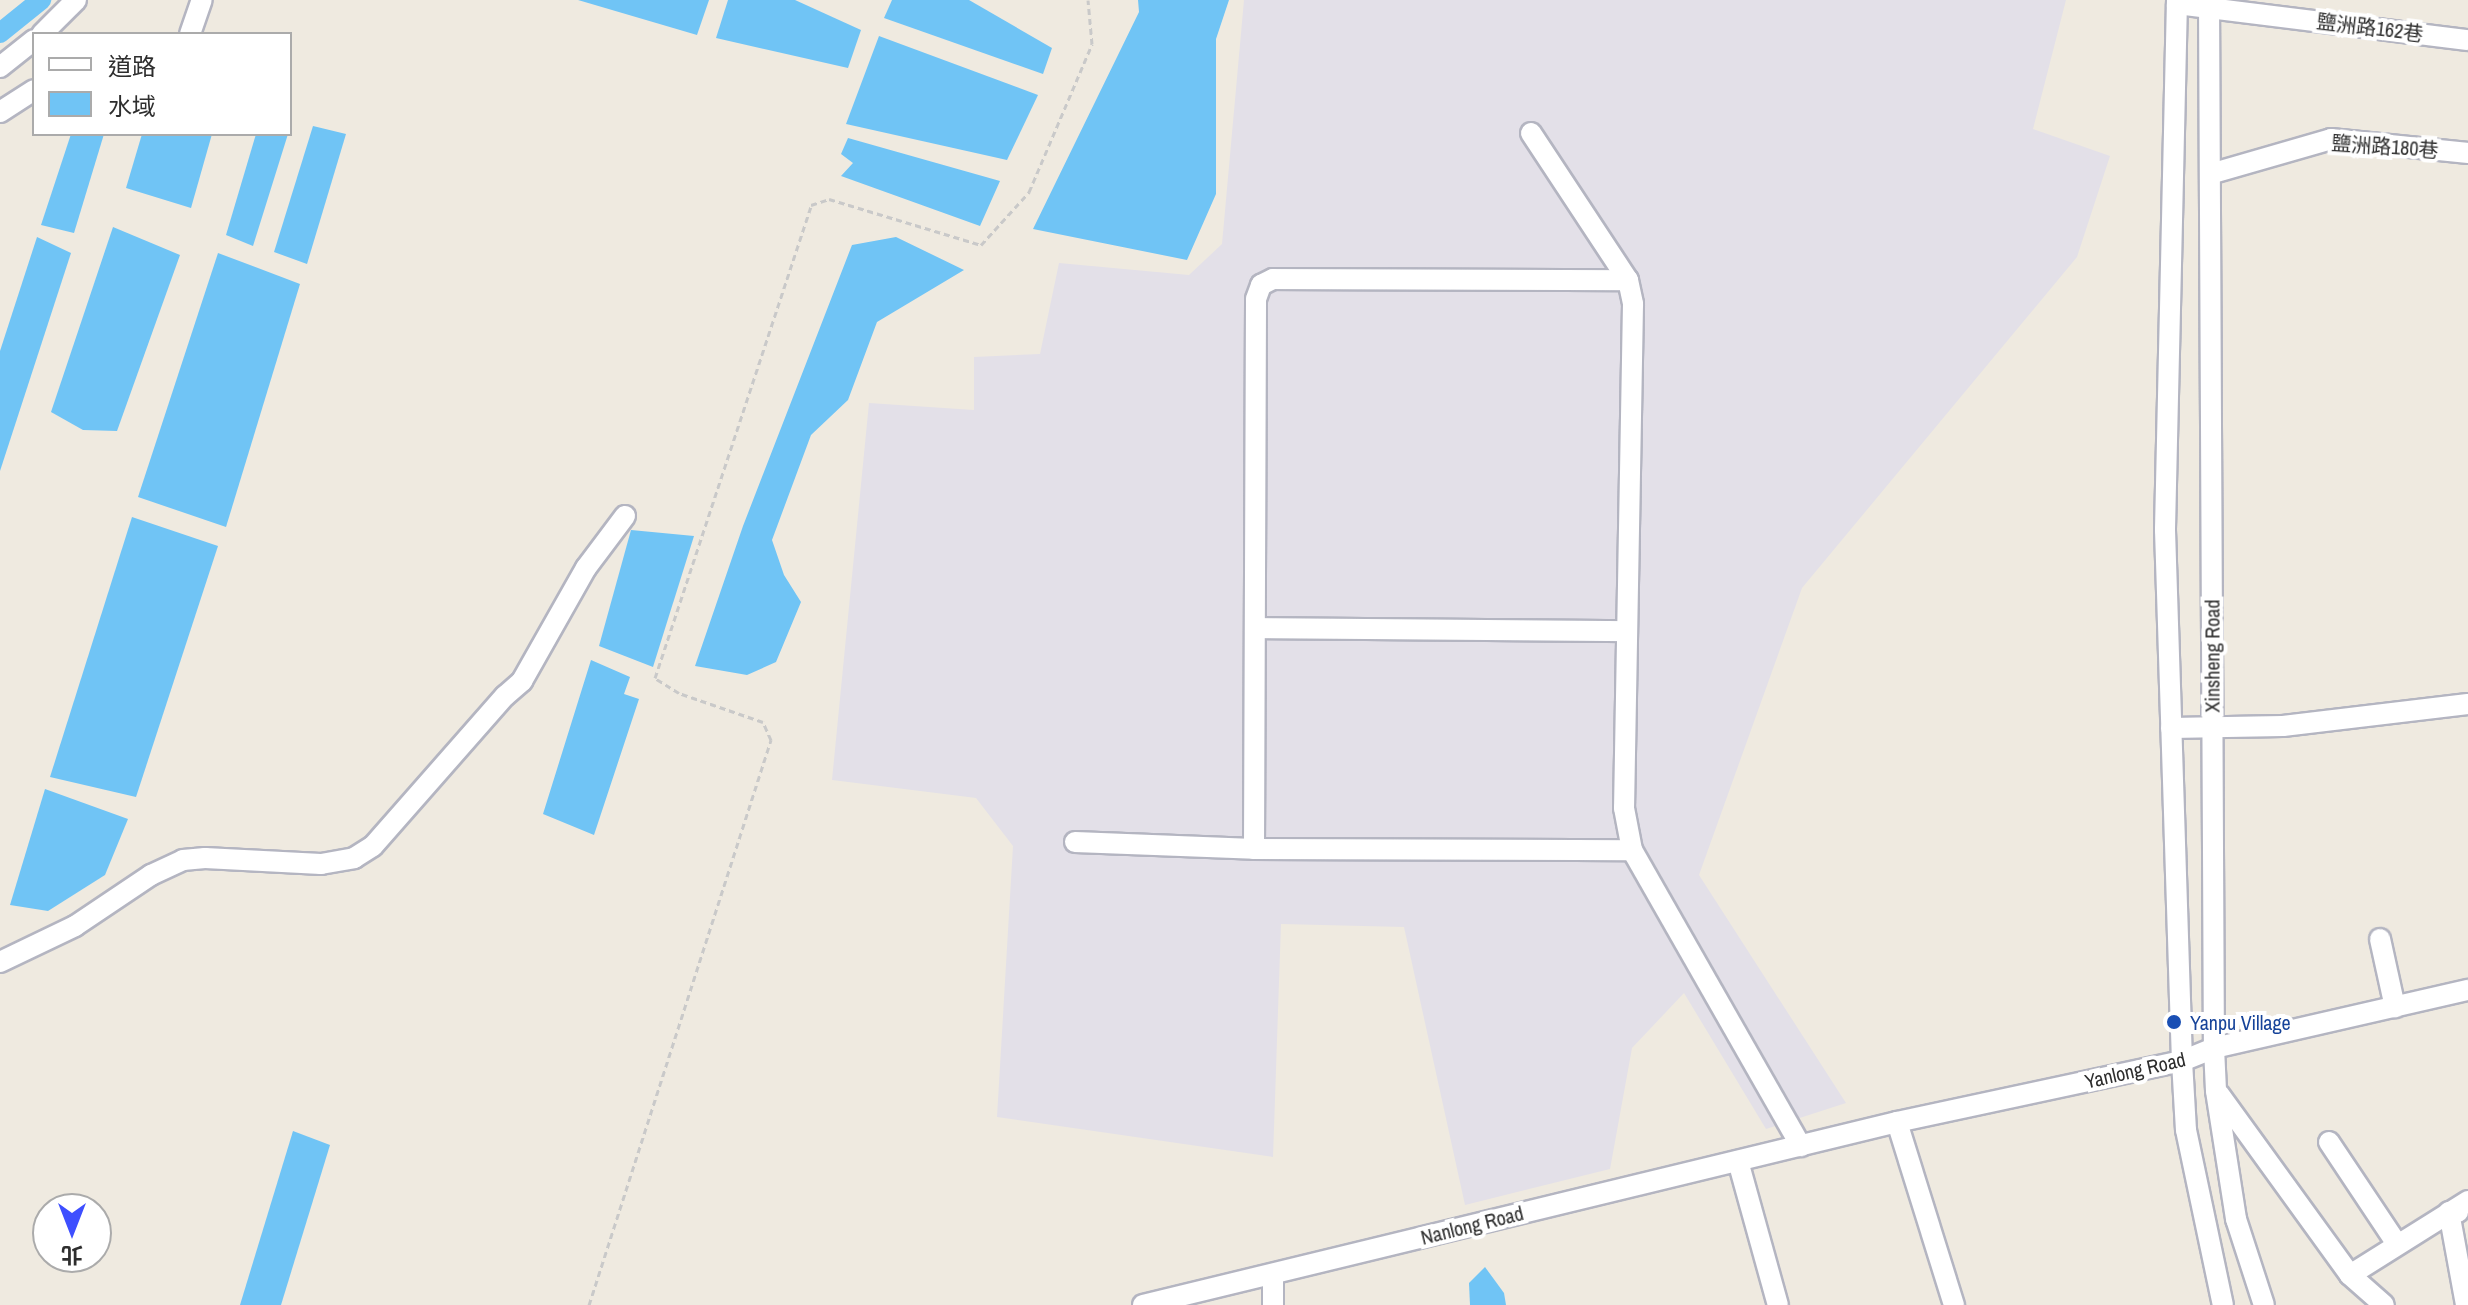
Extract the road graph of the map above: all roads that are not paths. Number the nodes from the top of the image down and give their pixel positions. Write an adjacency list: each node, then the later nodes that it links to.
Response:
1 (76, 0): 5 (street)
2 (202, 0): 6 (street)
3 (2177, 2): 4 (street, 鹽洲路162巷); 20 (street, Xinsheng Road)
4 (2209, 3): 7 (street, 鹽洲路162巷); 14 (street, Xinsheng Road)
5 (44, 32)
6 (191, 32)
7 (2468, 40)
8 (32, 42): 9 (street)
9 (0, 67)
10 (32, 91): 11 (street)
11 (0, 112)
12 (1531, 133): 15 (street)
13 (2468, 153): 14 (street, 鹽洲路180巷)
14 (2210, 174): 21 (street, Xinsheng Road)
15 (1628, 280): 17 (street); 18 (street)
16 (625, 516): 26 (street)
17 (1255, 628): 18 (street); 23 (street)
18 (1627, 631): 24 (street)
19 (2468, 704): 21 (street)
20 (2171, 728): 21 (street); 30 (street, Xinsheng Road)
21 (2212, 729): 29 (street, Xinsheng Road)
22 (1075, 842): 23 (street)
23 (1254, 849): 24 (street)
24 (1632, 850): 34 (street)
25 (2380, 939): 28 (street)
26 (0, 962)
27 (2468, 990): 28 (street, Yanlong Road)
28 (2395, 1007): 29 (street, Yanlong Road)
29 (2214, 1048): 30 (street, Yanlong Road); 31 (street, Xinsheng Road)
30 (2182, 1061): 32 (street, Yanlong Road); 45 (street, Xinsheng Road)
31 (2216, 1091): 40 (street); 46 (street, Xinsheng Road)
32 (1897, 1122): 34 (street, Yanlong Road); 44 (street)
33 (2329, 1142): 38 (street)
34 (1801, 1146): 35 (street, Nanlong Road)
35 (1738, 1161): 39 (street, Nanlong Road); 43 (street)
36 (2468, 1201): 37 (street)
37 (2458, 1212): 38 (street); 48 (street)
38 (2397, 1244): 40 (street)
39 (1273, 1274): 41 (street, Nanlong Road); 42 (street)
40 (2350, 1275): 47 (street)
41 (1143, 1305)
42 (1273, 1305)
43 (1778, 1305)
44 (1954, 1305)
45 (2223, 1305)
46 (2264, 1305)
47 (2384, 1305)
48 (2466, 1305)

